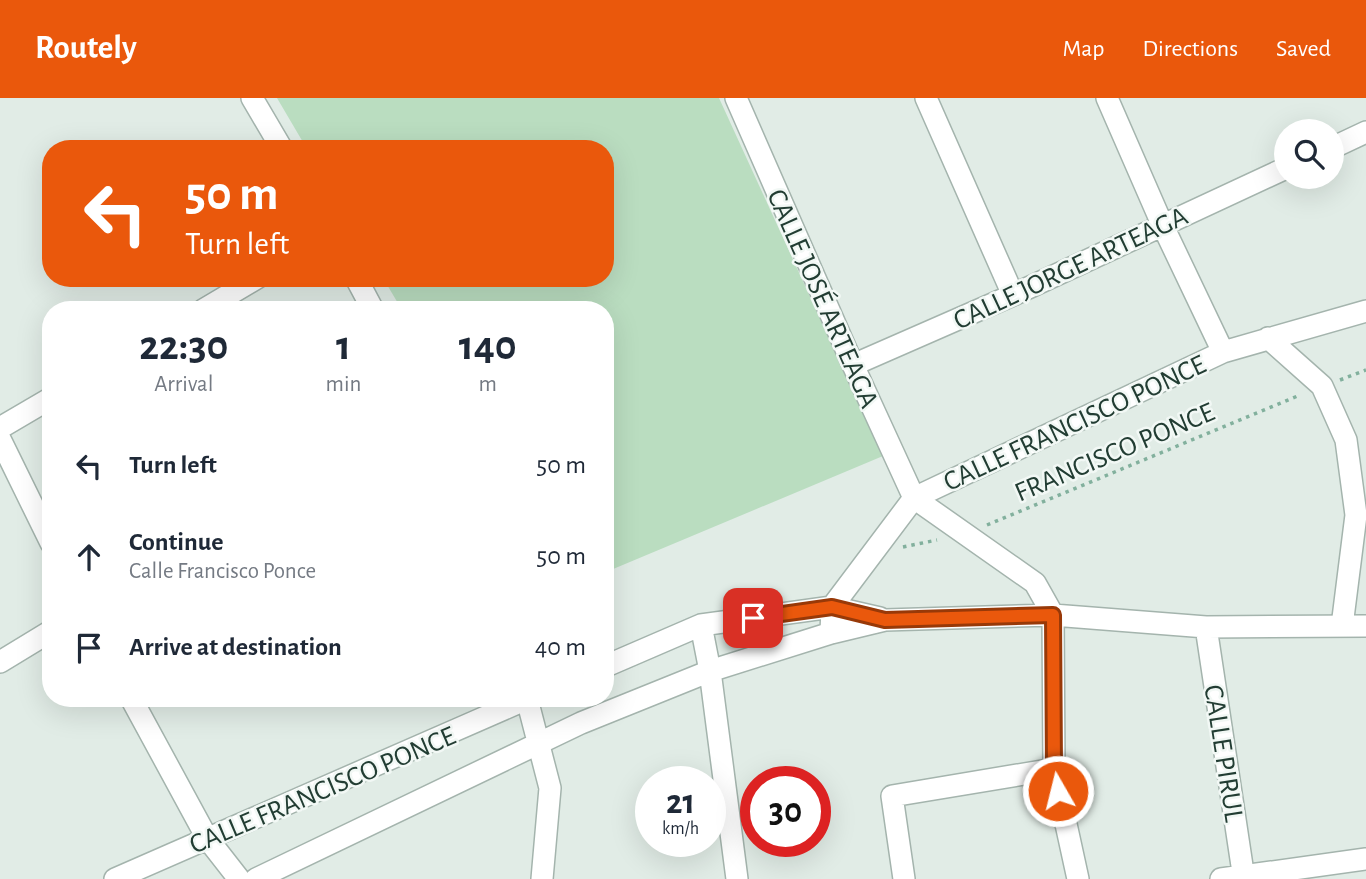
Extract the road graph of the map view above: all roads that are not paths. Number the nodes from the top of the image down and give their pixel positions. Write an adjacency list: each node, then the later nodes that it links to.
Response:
1 (252, 98): 6 (street)
2 (736, 98): 16 (street, CALLE JOSÉ ARTEAGA)
3 (926, 98): 11 (street)
4 (1107, 98): 9 (street)
5 (1366, 132): 7 (street)
6 (277, 140)
7 (1344, 142)
8 (1274, 173): 9 (street, CALLE JORGE ARTEAGA)
9 (1162, 224): 11 (street, CALLE JORGE ARTEAGA); 15 (street)
10 (242, 287): 12 (street)
11 (1013, 295): 16 (street, CALLE JORGE ARTEAGA)
12 (218, 301)
13 (1366, 311): 14 (street, CALLE FRANCISCO PONCE)
14 (1268, 338): 15 (street, CALLE FRANCISCO PONCE); 26 (street)
15 (1223, 352): 20 (street, CALLE FRANCISCO PONCE)
16 (853, 365): 20 (street, CALLE JOSÉ ARTEAGA)
17 (42, 403): 18 (street)
18 (0, 428)
19 (0, 439): 21 (street)
20 (914, 498): 22 (street, CALLE FRANCISCO PONCE); 23 (street)
21 (42, 525)
22 (832, 607): 24 (street); 25 (street); 29 (street)
23 (1053, 615): 24 (street); 28 (street); 38 (street)
24 (885, 620): 29 (street, CALLE FRANCISCO PONCE)
25 (701, 625): 32 (street); 33 (street)
26 (1342, 626): 27 (street); 28 (street)
27 (1366, 626)
28 (1206, 627): 41 (street, CALLE PIRUL)
29 (831, 633): 33 (street, CALLE FRANCISCO PONCE)
30 (42, 636): 31 (street)
31 (0, 662)
32 (614, 663)
33 (710, 671): 37 (street, CALLE FRANCISCO PONCE); 46 (street)
34 (136, 707): 39 (street)
35 (491, 707): 39 (street, CALLE FRANCISCO PONCE)
36 (530, 707): 37 (street)
37 (538, 744): 44 (street, CALLE FRANCISCO PONCE); 45 (street)
38 (1054, 769): 47 (street); 48 (street)
39 (207, 838): 42 (street, CALLE FRANCISCO PONCE); 43 (street)
40 (1366, 859): 41 (street)
41 (1244, 878): 49 (street)
42 (115, 879)
43 (239, 879)
44 (256, 879)
45 (542, 879)
46 (737, 879)
47 (904, 879)
48 (1077, 879)
49 (1221, 879)

